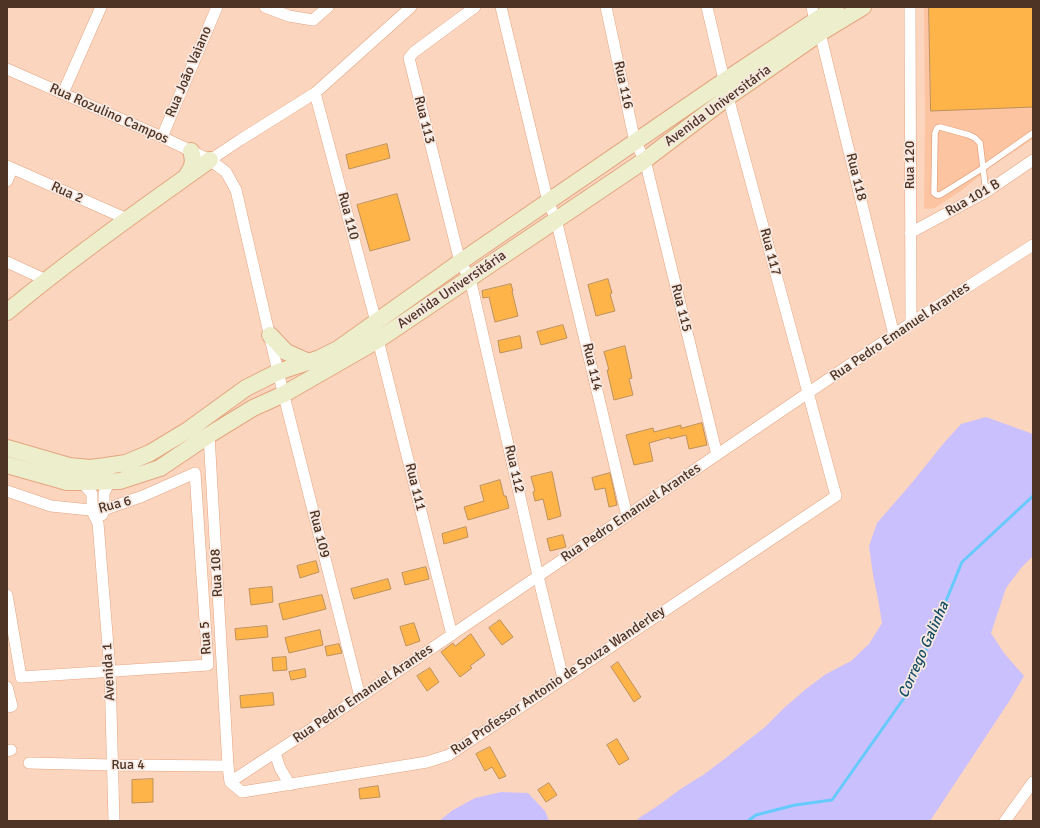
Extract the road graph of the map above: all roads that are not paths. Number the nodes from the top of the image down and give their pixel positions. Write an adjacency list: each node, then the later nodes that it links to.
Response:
1 (101, 7): 16 (street)
2 (217, 7): 20 (street, Rua João Vaiano)
3 (265, 7): 4 (street)
4 (328, 7)
5 (411, 7): 17 (street)
6 (475, 7): 37 (street, Rua 113)
7 (501, 7): 31 (street)
8 (606, 7): 21 (street, Rua 116)
9 (707, 7): 15 (street, Rua 117)
10 (836, 7): 13 (street, Avenida Universitária)
11 (863, 7): 13 (street, Avenida Universitária)
12 (910, 7): 34 (street, Rua 120)
13 (816, 20): 15 (street, Avenida Universitária); 18 (street, Avenida Universitária); 43 (street, Rua 118)
14 (7, 68): 16 (street, Rua Rozulino Campos)
15 (724, 81): 18 (street, Rua 117); 21 (street, Avenida Universitária)
16 (63, 93): 20 (street, Rua Rozulino Campos)
17 (315, 93): 23 (street); 41 (street, Rua 110)
18 (728, 97): 24 (street, Avenida Universitária); 48 (street, Rua 117)
19 (1033, 133): 27 (lane)
20 (162, 137): 22 (street, Rua Rozulino Campos)
21 (635, 142): 24 (street, Rua 116); 31 (street, Avenida Universitária)
22 (191, 151): 23 (street, Rua Rozulino Campos); 28 (street)
23 (210, 160): 28 (street); 44 (street)
24 (645, 160): 33 (street, Avenida Universitária); 54 (street, Rua 115)
25 (1033, 160): 30 (street, Rua 101 B)
26 (10, 167): 29 (street); 32 (street, Rua 2)
27 (983, 168): 27 (lane); 30 (lane)
28 (186, 177): 32 (street)
29 (7, 181)
30 (986, 192): 34 (street, Rua 101 B)
31 (548, 202): 33 (street); 37 (street, Avenida Universitária)
32 (126, 219): 39 (street)
33 (556, 219): 38 (street, Avenida Universitária); 63 (street, Rua 114)
34 (910, 233): 42 (street, Rua 120)
35 (1033, 244): 42 (street, Rua Pedro Emanuel Arantes)
36 (7, 262): 39 (street)
37 (460, 262): 38 (street, Rua 112); 41 (street, Avenida Universitária)
38 (470, 278): 45 (street, Avenida Universitária); 65 (street, Rua 112)
39 (46, 280): 40 (street)
40 (7, 312)
41 (376, 322): 45 (street, Rua 110); 46 (street, Avenida Universitária)
42 (911, 323): 43 (street, Rua Pedro Emanuel Arantes)
43 (894, 335): 48 (street, Rua Pedro Emanuel Arantes)
44 (270, 336): 46 (street); 47 (street)
45 (378, 340): 49 (street, Avenida Universitária); 67 (street, Rua 111)
46 (308, 362): 47 (street, Avenida Universitária)
47 (278, 372): 49 (street, Rua 109); 50 (street, Avenida Universitária)
48 (808, 393): 54 (street, Rua Pedro Emanuel Arantes); 60 (street, Rua 117)
49 (284, 394): 51 (street, Avenida Universitária); 71 (street, Rua 109)
50 (236, 395): 51 (street); 53 (street, Avenida Universitária)
51 (250, 410): 52 (street, Avenida Universitária)
52 (209, 435): 57 (street, Avenida Universitária); 76 (street, Rua 108)
53 (7, 448)
54 (717, 455): 63 (street, Rua Pedro Emanuel Arantes)
55 (7, 465): 58 (street, Avenida Universitária)
56 (195, 473): 61 (street, Rua 6); 68 (street, Rua 5)
57 (110, 481): 58 (street, Avenida Universitária); 61 (street)
58 (82, 482): 62 (street)
59 (7, 491): 62 (street, Rua 6)
60 (836, 496): 69 (street, Rua Professor Antonio de Souza Wanderley)
61 (104, 510): 62 (street, Rua 6); 64 (street, Avenida 1)
62 (92, 511): 64 (street, Avenida 1)
63 (627, 516): 65 (street, Rua Pedro Emanuel Arantes)
64 (98, 523): 68 (street, Avenida 1)
65 (538, 576): 67 (street, Rua Pedro Emanuel Arantes); 69 (street, Rua 112)
66 (7, 595): 68 (street, Rua 5)
67 (452, 635): 71 (street, Rua Pedro Emanuel Arantes)
68 (110, 670): 75 (street, Avenida 1)
69 (563, 678): 79 (street, Rua Professor Antonio de Souza Wanderley)
70 (7, 687): 72 (street)
71 (360, 697): 73 (street, Rua Pedro Emanuel Arantes)
72 (7, 707)
73 (275, 753): 77 (street, Rua Pedro Emanuel Arantes); 79 (street)
74 (28, 763): 75 (street, Rua 4)
75 (113, 766): 76 (street, Rua 4); 80 (street, Avenida 1)
76 (228, 766): 77 (street, Rua 108)
77 (230, 782): 79 (street, Rua Professor Antonio de Souza Wanderley)
78 (1033, 782): 81 (street)
79 (290, 785)
80 (114, 821)
81 (1006, 821)

